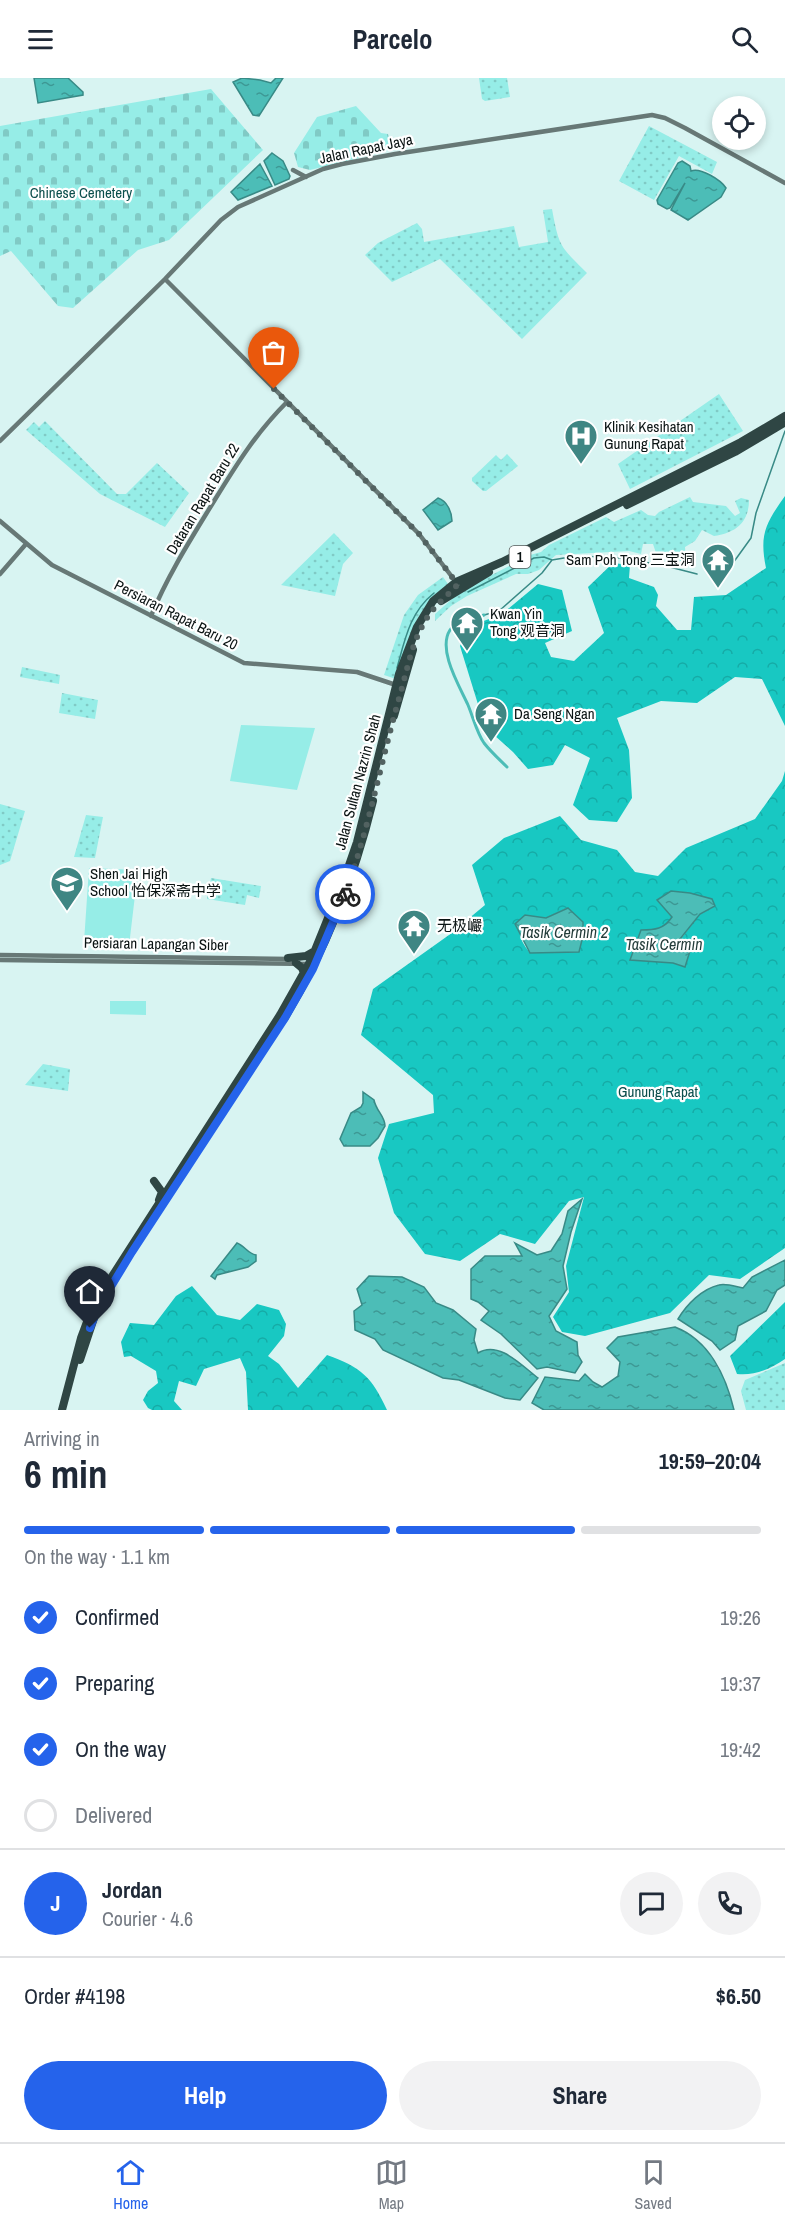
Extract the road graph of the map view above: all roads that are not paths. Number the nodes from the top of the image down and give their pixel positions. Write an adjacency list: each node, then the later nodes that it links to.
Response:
1 (293, 170): 2 (street)
2 (306, 177): 3 (street, Jalan Rapat Jaya); 4 (street, Jalan Rapat Jaya)
3 (785, 183)
4 (165, 279): 5 (street); 8 (street, Jalan Rapat Jaya)
5 (286, 402): 13 (street); 15 (street, Dataran Rapat Baru 22)
6 (785, 416): 13 (highway, Jalan Sultan Nazrin Shah / 1)
7 (785, 422): 11 (highway, Jalan Sultan Nazrin Shah / 1)
8 (0, 441)
9 (0, 521): 10 (street, Persiaran Rapat Baru 20)
10 (26, 544): 12 (street); 15 (street, Persiaran Rapat Baru 20)
11 (486, 573): 13 (highway); 14 (highway, Jalan Sultan Nazrin Shah / 1)
12 (0, 574)
13 (455, 585): 14 (highway); 17 (highway, Jalan Sultan Nazrin Shah / 1)
14 (447, 596): 16 (highway, Jalan Sultan Nazrin Shah / 1)
15 (151, 616): 17 (street, Persiaran Rapat Baru 20)
16 (406, 675): 17 (highway); 18 (highway, Jalan Sultan Nazrin Shah / 1)
17 (396, 685): 18 (highway); 19 (highway, Jalan Sultan Nazrin Shah / 1)
18 (399, 699): 24 (highway, Jalan Sultan Nazrin Shah / 1)
19 (314, 951): 21 (highway); 24 (highway, Jalan Sultan Nazrin Shah / 1)
20 (0, 955): 22 (street, Persiaran Lapangan Siber)
21 (288, 958): 22 (street, Persiaran Lapangan Siber); 24 (street, Persiaran Lapangan Siber)
22 (146, 959): 23 (street, Persiaran Lapangan Siber); 25 (street, Persiaran Lapangan Siber)
23 (0, 960)
24 (312, 962): 25 (street, Persiaran Lapangan Siber); 26 (highway, Jalan Sultan Nazrin Shah / 1); 30 (highway, Jalan Sultan Nazrin Shah / 1)
25 (296, 963): 26 (highway)
26 (304, 974): 27 (highway, Jalan Sultan Nazrin Shah / 1)
27 (190, 1155): 28 (highway, Jalan Sultan Nazrin Shah / 1); 28 (highway)
28 (142, 1230): 29 (highway, Jalan Sultan Nazrin Shah / 1)
29 (62, 1410)
30 (67, 1410)

